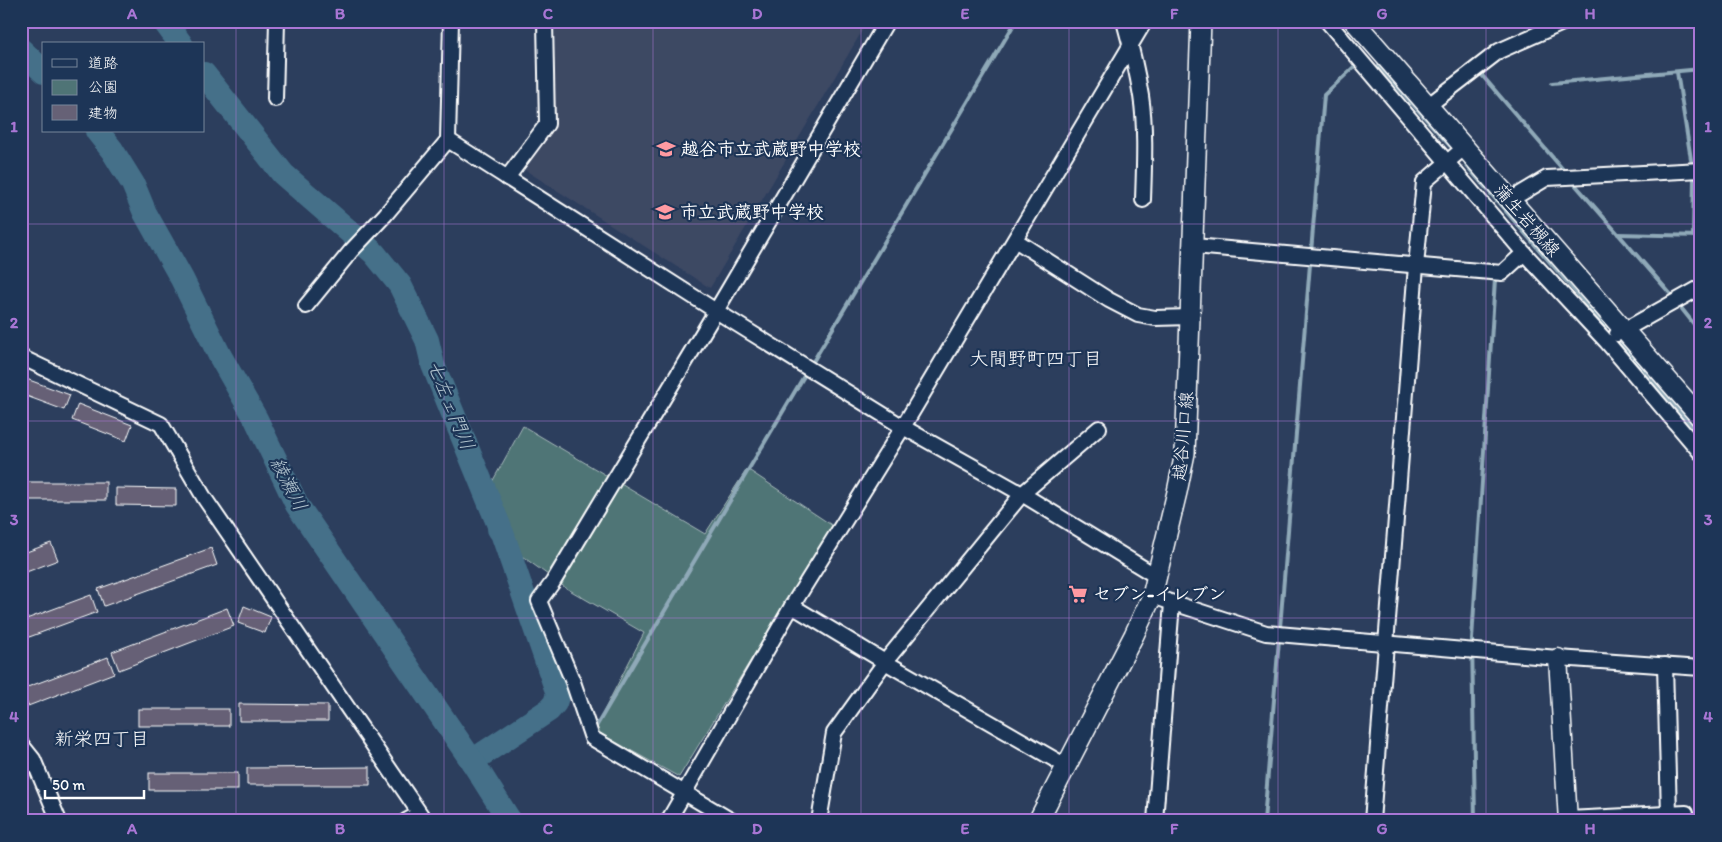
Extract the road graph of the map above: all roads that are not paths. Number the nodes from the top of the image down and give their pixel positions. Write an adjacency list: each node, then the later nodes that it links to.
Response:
1 (277, 21): 12 (street)
2 (451, 21): 14 (street)
3 (544, 21): 18 (street)
4 (887, 21): 27 (street)
5 (1124, 21): 11 (street)
6 (1145, 21): 11 (street)
7 (1201, 21): 22 (main road, 越谷川口線)
8 (1327, 21): 16 (street)
9 (1354, 21): 13 (main road, 蒲生岩槻線)
10 (1567, 21): 13 (street)
11 (1131, 46): 19 (street); 21 (street)
12 (275, 99)
13 (1428, 105): 15 (main road, 蒲生岩槻線)
14 (448, 140): 18 (street); 26 (street)
15 (1465, 147): 16 (street); 20 (main road, 蒲生岩槻線)
16 (1448, 162): 23 (street); 24 (street)
17 (1701, 170): 20 (street)
18 (507, 178): 27 (street)
19 (1143, 200)
20 (1510, 200): 29 (main road, 蒲生岩槻線)
21 (1015, 240): 28 (street); 33 (street)
22 (1194, 246): 24 (street); 28 (main road, 越谷川口線)
23 (1524, 253): 24 (street); 30 (street)
24 (1416, 266): 41 (street)
25 (1701, 287): 29 (street)
26 (306, 306)
27 (716, 312): 33 (street); 49 (street)
28 (1190, 317): 37 (main road, 越谷川口線)
29 (1623, 330): 30 (street); 32 (main road, 蒲生岩槻線)
30 (1606, 341): 35 (street)
31 (21, 357): 52 (street)
32 (1701, 418)
33 (903, 427): 36 (street); 40 (street)
34 (1099, 428): 36 (street)
35 (1701, 453)
36 (1022, 494): 37 (street); 43 (street)
37 (1156, 576): 38 (main road, 越谷川口線)
38 (1152, 596): 39 (street); 48 (main road, 越谷川口線)
39 (1172, 603): 41 (street); 60 (street)
40 (792, 606): 43 (street); 49 (street)
41 (1385, 642): 42 (street); 61 (street)
42 (1558, 658): 44 (street); 53 (street)
43 (884, 662): 48 (street); 58 (street)
44 (1665, 666): 45 (street); 51 (street)
45 (1701, 668)
46 (21, 744): 47 (street)
47 (27, 761): 54 (street)
48 (1066, 766): 59 (main road, 越谷川口線)
49 (684, 792): 56 (street); 57 (street)
50 (1686, 813): 51 (street)
51 (1669, 814): 53 (street)
52 (422, 817): 55 (street)
53 (1568, 820)
54 (60, 821)
55 (406, 821)
56 (668, 821)
57 (732, 821)
58 (819, 821)
59 (1038, 821)
60 (1155, 821)
61 (1372, 821)

